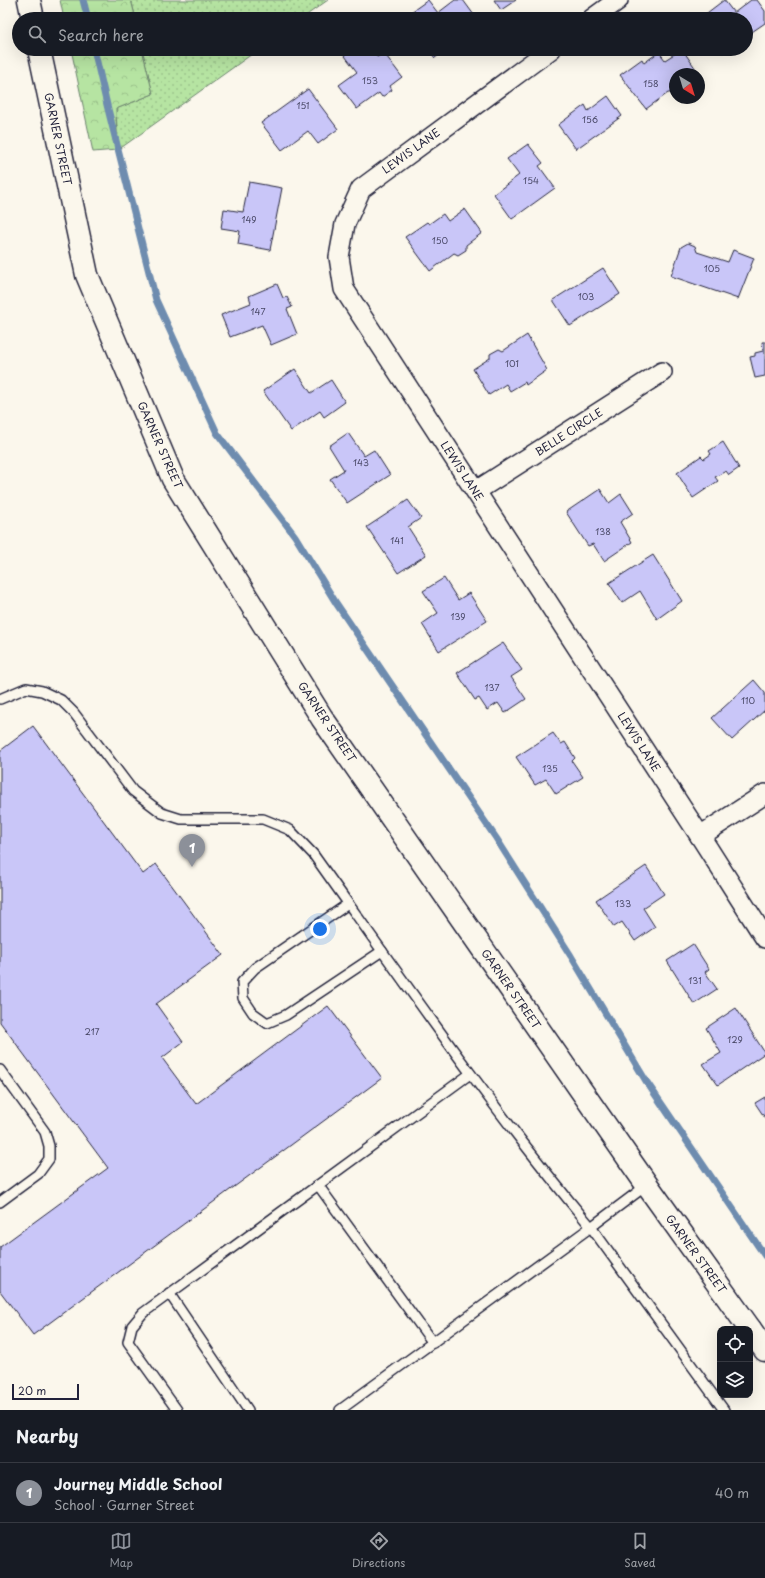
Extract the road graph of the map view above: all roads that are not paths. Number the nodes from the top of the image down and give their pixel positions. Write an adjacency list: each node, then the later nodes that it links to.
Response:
1 (29, 0): 3 (street)
2 (618, 0): 4 (street)
3 (32, 12)
4 (602, 12)
5 (40, 56): 18 (street, GARNER STREET)
6 (542, 56): 8 (street, LEWIS LANE)
7 (662, 372): 8 (street, BELLE CIRCLE)
8 (476, 491): 11 (street, LEWIS LANE)
9 (0, 699): 12 (lane)
10 (765, 794): 11 (street)
11 (700, 836): 13 (street, LEWIS LANE)
12 (348, 904): 14 (lane); 14 (lane)
13 (765, 938)
14 (382, 951): 16 (lane)
15 (0, 1070): 19 (lane)
16 (470, 1074): 17 (lane); 20 (lane)
17 (318, 1185): 21 (lane); 24 (lane)
18 (647, 1185): 20 (lane); 22 (street, GARNER STREET)
19 (0, 1202)
20 (591, 1227): 24 (lane); 29 (lane)
21 (169, 1293): 26 (lane); 27 (lane)
22 (748, 1326)
23 (753, 1333): 25 (street, GARNER STREET)
24 (433, 1343): 28 (lane)
25 (765, 1350)
26 (177, 1410)
27 (248, 1410)
28 (340, 1410)
29 (724, 1410)

